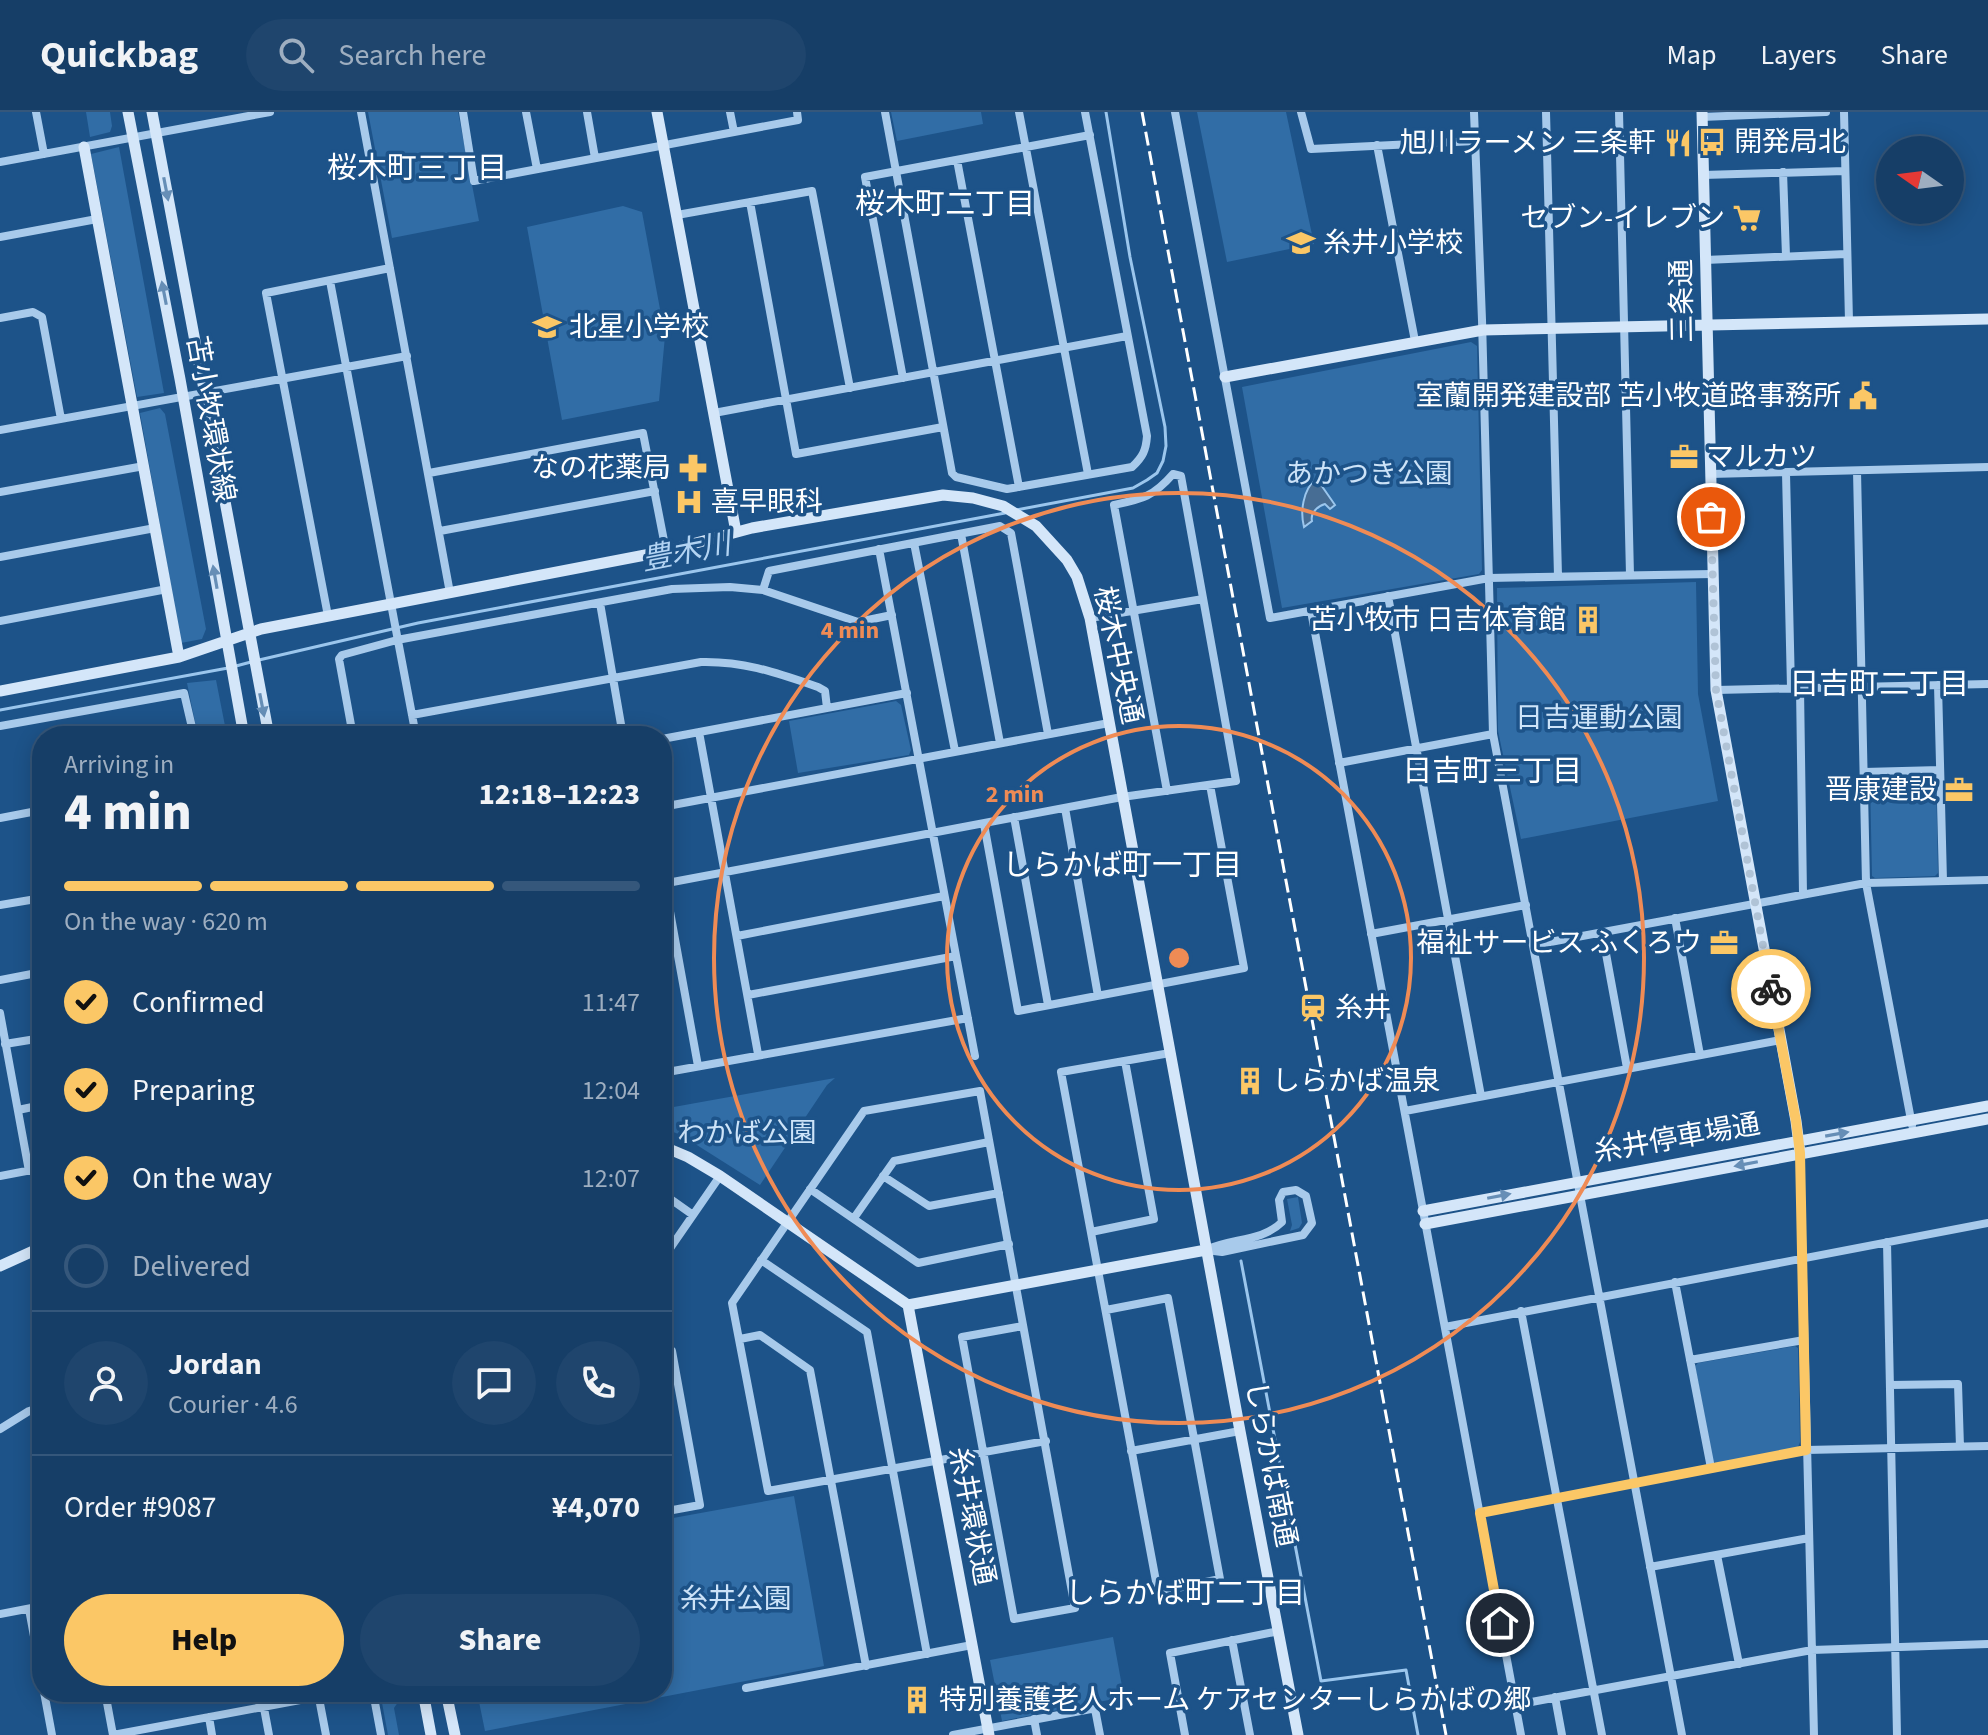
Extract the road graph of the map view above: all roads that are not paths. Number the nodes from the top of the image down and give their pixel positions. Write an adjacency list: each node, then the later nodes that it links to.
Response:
1 (36, 112): 33 (street)
2 (128, 112): 27 (street, 苫小牧環状線)
3 (152, 112): 25 (street, 苫小牧環状線)
4 (270, 112): 23 (street)
5 (361, 112): 49 (street)
6 (463, 112): 37 (street)
7 (526, 112): 37 (street)
8 (587, 112): 34 (street)
9 (657, 112): 30 (street)
10 (730, 112): 24 (street)
11 (797, 112): 24 (street)
12 (885, 112): 38 (street)
13 (1019, 112): 32 (street)
14 (1085, 112): 26 (street)
15 (1175, 112): 65 (street)
16 (1301, 112): 29 (street)
17 (1474, 112): 28 (street)
18 (1546, 112): 56 (street)
19 (1619, 112): 55 (street)
20 (1826, 112): 22 (street)
21 (1844, 112): 39 (street)
22 (1702, 114): 41 (street, 三条通)
23 (232, 116): 25 (street)
24 (734, 132): 30 (street)
25 (156, 133): 27 (street); 69 (street, 苫小牧環状線, one-way to 69)
26 (1090, 135): 32 (street); 58 (street)
27 (132, 138): 31 (street); 70 (street, 苫小牧環状線, one-way to 27)
28 (1475, 141): 29 (street); 57 (street)
29 (1377, 145): 59 (street)
30 (664, 146): 34 (street); 43 (street)
31 (84, 147): 33 (street); 44 (street)
32 (1026, 147): 35 (street); 60 (street)
33 (44, 154): 36 (street)
34 (595, 158): 37 (street)
35 (957, 160): 38 (street); 62 (street)
36 (0, 162)
37 (537, 169)
38 (896, 171): 64 (street); 66 (street)
39 (1845, 171): 40 (street); 46 (street)
40 (1783, 172): 41 (street); 47 (street)
41 (1703, 175): 48 (street, 三条通)
42 (750, 202): 43 (street); 68 (street); 71 (street)
43 (677, 215): 73 (street)
44 (97, 219): 45 (street); 72 (street)
45 (0, 237)
46 (1846, 254): 47 (street); 53 (street)
47 (1786, 256): 48 (street)
48 (1705, 260): 54 (street, 三条通)
49 (390, 268): 50 (street); 61 (street)
50 (330, 281): 63 (street); 67 (street)
51 (0, 318): 74 (street)
52 (1988, 319): 53 (street)
53 (1849, 321): 54 (street)
54 (1706, 324): 55 (street); 83 (street, 三条通)
55 (1624, 326): 56 (street); 96 (street)
56 (1552, 328): 57 (street); 97 (street)
57 (1483, 330): 59 (street); 98 (street)
58 (1127, 336): 60 (street); 82 (street)
59 (1415, 341): 65 (street)
60 (1064, 348): 62 (street); 82 (street)
61 (407, 356): 63 (street); 80 (street)
62 (995, 360): 64 (street); 84 (street)
63 (345, 367): 67 (street); 105 (street)
64 (933, 372): 66 (street); 75 (street)
65 (1225, 377): 107 (street)
66 (903, 378): 68 (street)
67 (284, 379): 69 (street); 109 (street)
68 (850, 388): 71 (street)
69 (204, 393): 70 (street); 112 (street, 苫小牧環状線)
70 (183, 397): 72 (street); 114 (street, 苫小牧環状線, one-way to 70)
71 (787, 400): 73 (street); 75 (street)
72 (132, 406): 74 (street); 77 (street)
73 (714, 413): 89 (street)
74 (61, 419): 76 (street)
75 (943, 427): 84 (street)
76 (0, 430)
77 (144, 466): 86 (street); 87 (street)
78 (1988, 467): 79 (street)
79 (1857, 471): 81 (street); 119 (street)
80 (429, 473): 85 (street); 88 (street)
81 (1786, 473): 83 (street); 120 (street)
82 (1088, 474): 84 (street)
83 (1710, 474): 95 (street, 三条通)
84 (1019, 487)
85 (655, 491): 88 (street); 93 (street)
86 (0, 492)
87 (155, 528): 94 (street); 99 (street)
88 (440, 531): 101 (street)
89 (736, 532): 93 (street, 桜木中央通); 110 (street, 桜木中央通)
90 (961, 534): 91 (street); 135 (street); 138 (street)
91 (914, 543): 92 (street); 140 (street)
92 (879, 549): 100 (street); 108 (street)
93 (666, 551): 101 (street, 桜木中央通)
94 (0, 557)
95 (1713, 574): 96 (street); 121 (street, 三条通)
96 (1630, 575): 97 (street)
97 (1558, 576): 98 (street)
98 (1489, 578): 102 (street); 136 (street)
99 (167, 589): 111 (street); 115 (street)
100 (763, 590): 104 (street); 108 (street)
101 (450, 593): 105 (street, 桜木中央通)
102 (1388, 596): 107 (street); 139 (street)
103 (1203, 599): 106 (street); 106 (street); 145 (street)
104 (600, 603): 113 (street); 116 (street)
105 (390, 605): 109 (street, 桜木中央通); 113 (street)
106 (1134, 611): 110 (street); 146 (street)
107 (1311, 611): 142 (street)
108 (892, 615): 123 (street)
109 (328, 616): 112 (street, 桜木中央通)
110 (1090, 618): 126 (street, 桜木中央通)
111 (0, 621)
112 (249, 633): 114 (street, 桜木中央通); 130 (street, 苫小牧環状線, one-way to 130)
113 (396, 638): 125 (street); 131 (street)
114 (226, 640): 115 (street, 桜木中央通); 129 (street, 苫小牧環状線)
115 (179, 657): 122 (street, 桜木中央通)
116 (613, 679): 124 (street); 125 (street); 133 (street)
117 (1988, 684): 118 (street)
118 (1938, 685): 119 (street); 143 (street)
119 (1862, 686): 120 (street); 144 (street)
120 (1796, 688): 121 (street); 161 (street)
121 (1716, 690): 164 (street, 三条通)
122 (0, 691)
123 (907, 693): 124 (street); 141 (street)
124 (827, 708): 134 (street)
125 (412, 715): 132 (street)
126 (1109, 723): 135 (street); 147 (street, 桜木中央通)
127 (0, 726): 128 (street)
128 (192, 726)
129 (242, 726)
130 (267, 726)
131 (351, 726)
132 (414, 726)
133 (621, 726)
134 (699, 732): 137 (street); 148 (street)
135 (1048, 734): 138 (street)
136 (1493, 734): 139 (street); 166 (street)
137 (672, 737)
138 (1000, 743): 140 (street)
139 (1416, 748): 142 (street); 168 (street)
140 (955, 751): 141 (street)
141 (919, 759): 148 (street); 155 (street)
142 (1339, 763): 171 (street)
143 (1940, 770): 144 (street); 158 (street)
144 (1864, 772): 160 (street)
145 (1210, 785): 146 (street); 177 (street)
146 (1167, 791): 147 (street)
147 (1122, 797): 150 (street); 177 (street, 桜木中央通)
148 (711, 798): 149 (street); 156 (street)
149 (672, 805)
150 (1065, 808): 152 (street); 179 (street)
151 (32, 812): 153 (street)
152 (1014, 817): 154 (street); 180 (street)
153 (0, 818)
154 (984, 824): 155 (street); 180 (street)
155 (932, 834): 156 (street); 162 (street)
156 (726, 872): 159 (street); 172 (street)
157 (1988, 880): 158 (street)
158 (1943, 881): 160 (street)
159 (672, 882)
160 (1866, 883): 161 (street); 201 (street)
161 (1803, 894): 164 (street)
162 (944, 896): 172 (street); 174 (street)
163 (32, 900): 165 (street)
164 (1755, 904): 167 (street); 184 (street, 三条通)
165 (0, 905)
166 (1526, 905): 168 (street); 173 (street)
167 (1675, 918): 170 (street); 188 (street)
168 (1448, 920): 171 (street); 195 (street)
169 (672, 931): 191 (street)
170 (1602, 932): 173 (street); 192 (street)
171 (1371, 934): 199 (street)
172 (737, 936): 178 (street)
173 (1534, 945): 194 (street)
174 (956, 956): 178 (street); 182 (street)
175 (32, 974): 176 (street)
176 (0, 980)
177 (1158, 985): 179 (street); 186 (street, 桜木中央通)
178 (748, 995): 187 (street)
179 (1098, 996): 180 (street)
180 (1048, 1005)
181 (0, 1013): 185 (street)
182 (968, 1018): 187 (street); 189 (street)
183 (32, 1040): 185 (street)
184 (1781, 1040): 188 (street); 203 (street, 三条通)
185 (5, 1044): 198 (street)
186 (1170, 1053): 190 (street); 227 (street, 桜木中央通)
187 (758, 1054): 191 (street)
188 (1700, 1055): 192 (street)
189 (975, 1056)
190 (1125, 1061): 223 (street); 223 (street)
191 (698, 1066): 193 (street)
192 (1627, 1068): 194 (street)
193 (672, 1071)
194 (1559, 1082): 195 (street); 212 (street)
195 (1481, 1096): 199 (street)
196 (1988, 1106): 201 (street, 糸井停車場通)
197 (32, 1107): 198 (street)
198 (18, 1110): 208 (street)
199 (1405, 1111): 217 (street)
200 (1988, 1119): 202 (street, 糸井停車場通)
201 (1911, 1120): 202 (street); 203 (street, 糸井停車場通, one-way to 201)
202 (1913, 1133): 206 (street, 糸井停車場通)
203 (1798, 1140): 206 (street, 三条通); 212 (street, 糸井停車場通)
204 (989, 1142): 211 (street); 213 (street); 214 (street)
205 (672, 1150): 210 (street)
206 (1800, 1153): 215 (street, 糸井停車場通, one-way to 215); 229 (street)
207 (32, 1170): 208 (street)
208 (29, 1171): 209 (street)
209 (0, 1176)
210 (720, 1176): 218 (street); 220 (street)
211 (883, 1176): 214 (street); 219 (street)
212 (1578, 1181): 215 (street); 217 (street, 糸井停車場通, one-way to 212)
213 (810, 1189): 219 (street); 220 (street)
214 (999, 1193): 225 (street)
215 (1581, 1195): 222 (street, 糸井停車場通); 235 (street)
216 (672, 1200): 218 (street)
217 (1423, 1211): 222 (street)
218 (693, 1215): 226 (street)
219 (854, 1218): 225 (street)
220 (787, 1222): 230 (street); 236 (street)
221 (1988, 1223): 224 (street)
222 (1425, 1224): 240 (street)
223 (1091, 1232): 232 (street)
224 (1887, 1242): 229 (street); 245 (street)
225 (1009, 1244): 234 (street)
226 (672, 1245)
227 (1206, 1250): 227 (street); 232 (street); 248 (street, しらかば南通)
228 (32, 1252): 231 (street)
229 (1802, 1258): 233 (street); 242 (street)
230 (761, 1260): 241 (street); 259 (street)
231 (0, 1266)
232 (1098, 1270): 234 (street); 237 (street)
233 (1675, 1282): 235 (street); 244 (street)
234 (1016, 1286): 236 (street); 239 (street)
235 (1599, 1296): 238 (street); 261 (street)
236 (908, 1305): 257 (street, 糸井環状通)
237 (1106, 1310): 249 (street); 255 (street)
238 (1521, 1311): 240 (street); 262 (street)
239 (1023, 1326): 250 (street); 256 (street)
240 (1445, 1327): 264 (street)
241 (740, 1339): 260 (street); 260 (street)
242 (1804, 1340): 244 (street); 254 (street)
243 (672, 1351): 263 (street)
244 (1690, 1360): 258 (street)
245 (1890, 1385): 252 (street); 253 (street)
246 (32, 1410): 247 (street)
247 (0, 1429)
248 (1240, 1431): 249 (street); 272 (street, しらかば南通)
249 (1195, 1439): 255 (street); 255 (street)
250 (1046, 1441): 256 (street); 256 (street)
251 (1988, 1446): 252 (street)
252 (1960, 1447): 253 (street)
253 (1892, 1449): 254 (street); 276 (street)
254 (1806, 1450): 258 (street); 265 (street)
255 (1131, 1451)
256 (983, 1452): 257 (street)
257 (937, 1460): 259 (street); 275 (street, 糸井環状通)
258 (1711, 1468): 261 (street)
259 (892, 1469): 260 (street); 278 (street)
260 (831, 1480): 280 (street)
261 (1634, 1483): 262 (street); 267 (street)
262 (1557, 1499): 264 (street); 283 (street)
263 (672, 1510)
264 (1480, 1513): 293 (street)
265 (1809, 1538): 266 (street); 277 (street)
266 (1717, 1555): 267 (street); 279 (street)
267 (1650, 1567): 281 (street)
268 (32, 1608): 269 (street)
269 (29, 1609): 270 (street); 271 (street)
270 (0, 1614)
271 (32, 1625)
272 (1279, 1631): 273 (street); 312 (street, しらかば南通)
273 (1232, 1640): 310 (street); 311 (street)
274 (1988, 1644): 276 (street)
275 (972, 1645): 278 (street); 298 (street, 糸井環状通)
276 (1896, 1648): 277 (street); 318 (street)
277 (1812, 1650): 279 (street); 317 (street)
278 (927, 1654): 280 (street)
279 (1739, 1664): 281 (street)
280 (866, 1666): 282 (street)
281 (1672, 1677): 283 (street); 316 (street)
282 (746, 1688)
283 (1593, 1690): 284 (street); 315 (street)
284 (1555, 1697): 293 (street); 314 (street)
285 (46, 1702): 299 (street)
286 (107, 1702): 300 (street)
287 (263, 1702): 294 (street)
288 (285, 1702): 294 (street)
289 (320, 1702): 303 (street)
290 (375, 1702): 304 (street)
291 (425, 1702): 305 (street)
292 (448, 1702): 306 (street)
293 (1515, 1705): 313 (street)
294 (264, 1707): 295 (street); 302 (street)
295 (209, 1717): 297 (street); 301 (street)
296 (1034, 1719): 298 (street); 308 (street); 309 (street)
297 (156, 1731): 300 (street)
298 (988, 1732): 307 (street)
299 (52, 1735)
300 (113, 1735)
301 (212, 1735)
302 (269, 1735)
303 (326, 1735)
304 (381, 1735)
305 (431, 1735)
306 (455, 1735)
307 (953, 1735)
308 (1037, 1735)
309 (1100, 1735)
310 (1185, 1735)
311 (1250, 1735)
312 (1298, 1735)
313 (1521, 1735)
314 (1562, 1735)
315 (1602, 1735)
316 (1682, 1735)
317 (1814, 1735)
318 (1897, 1735)

